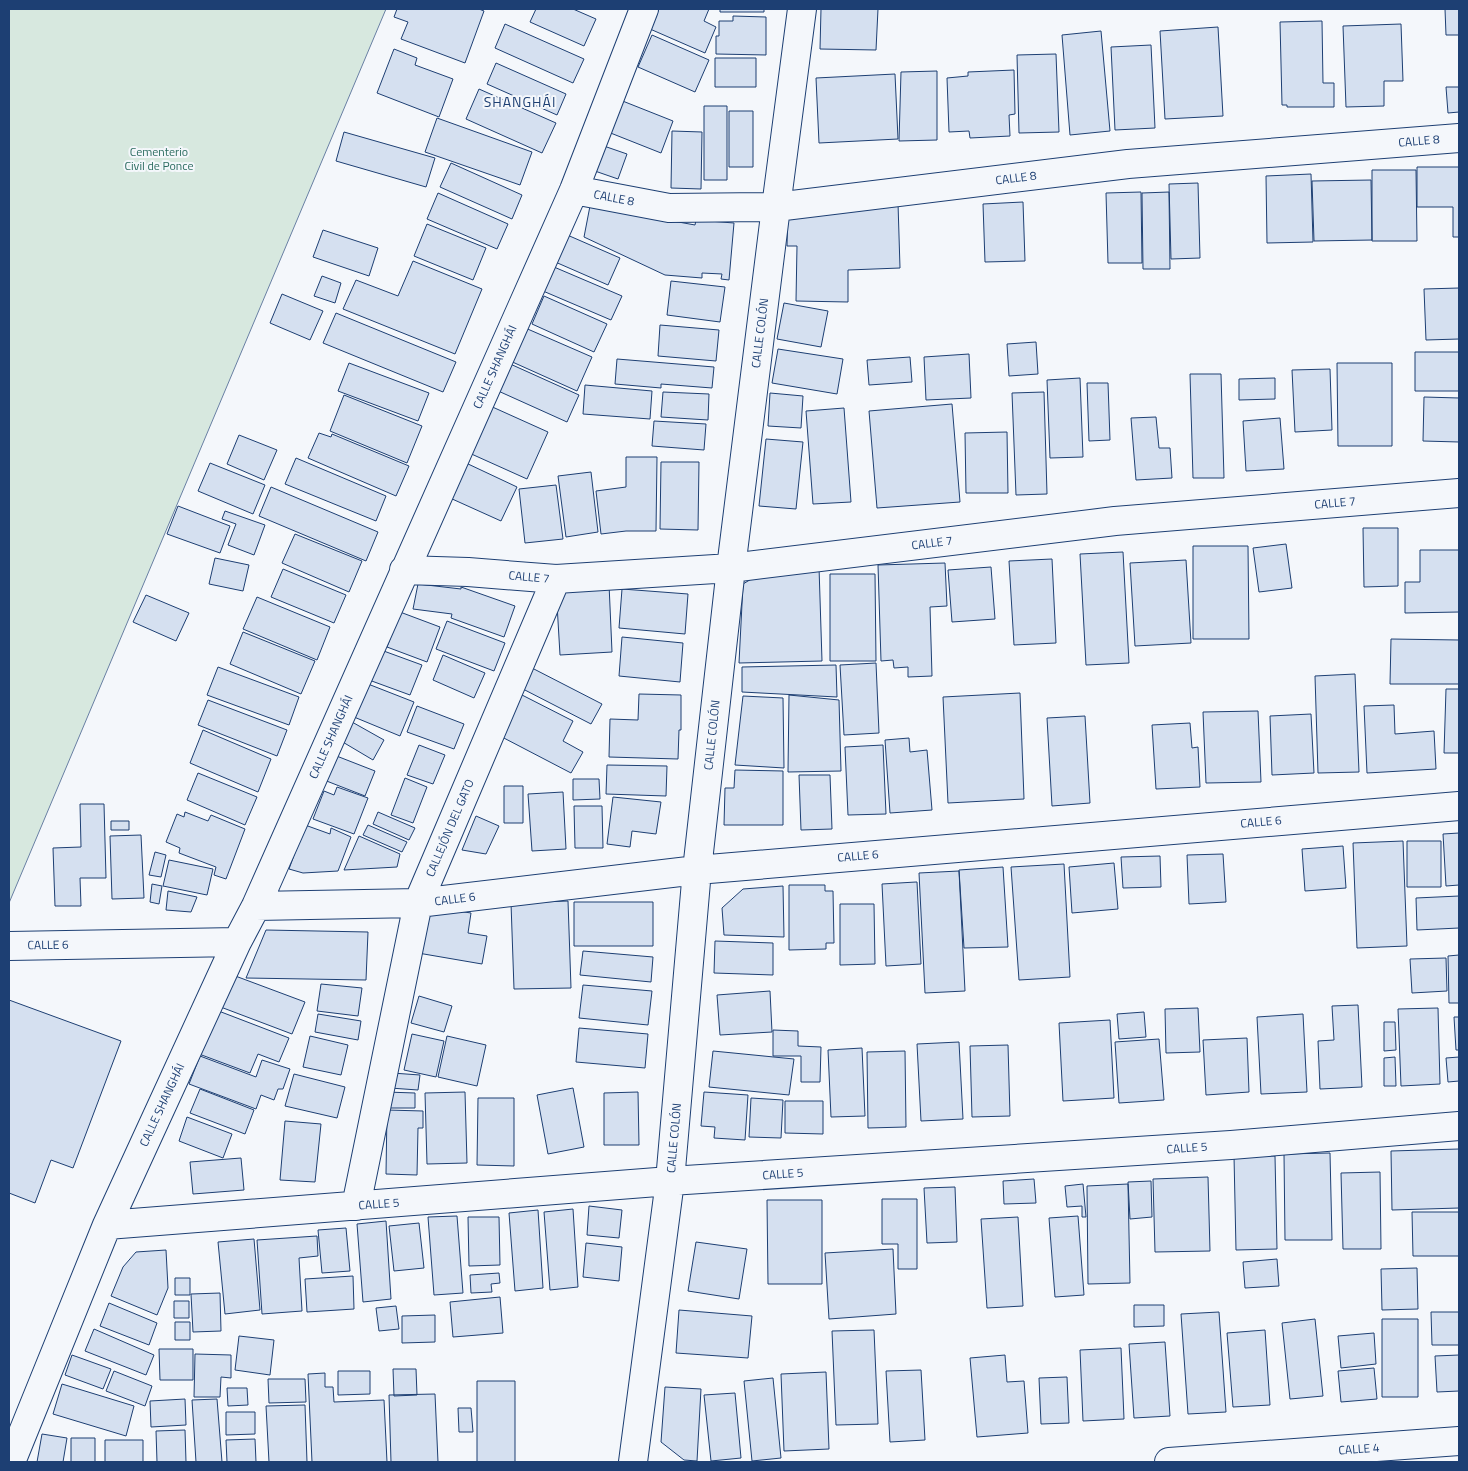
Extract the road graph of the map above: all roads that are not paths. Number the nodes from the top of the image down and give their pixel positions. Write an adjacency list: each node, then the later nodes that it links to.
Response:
1 (644, 9): 4 (street, CALLE SHANGHÁI)
2 (802, 9): 5 (street, CALLE COLÓN)
3 (1459, 138): 5 (street, CALLE 8)
4 (574, 190): 5 (street, CALLE 8); 8 (street, CALLE SHANGHÁI)
5 (776, 208): 7 (street, CALLE COLÓN)
6 (1459, 493): 7 (street, CALLE 7)
7 (731, 568): 9 (street, CALLE 7); 11 (street, CALLE COLÓN)
8 (404, 570): 9 (street, CALLE 7); 13 (street, CALLE SHANGHÁI)
9 (556, 579): 12 (street, CALLEJÓN DEL GATO)
10 (1459, 806): 11 (street, CALLE 6)
11 (697, 870): 12 (street, CALLE 6); 17 (street, CALLE COLÓN)
12 (418, 903): 13 (street, CALLE 6); 18 (street, CALLEJÓN DEL GATO)
13 (256, 906): 14 (street, CALLE SHANGHÁI)
14 (237, 942): 15 (street, CALLE 6); 19 (street, CALLE SHANGHÁI)
15 (9, 946)
16 (1459, 1126): 17 (street, CALLE 5)
17 (670, 1181): 18 (street, CALLE 5); 22 (street, CALLE COLÓN)
18 (356, 1206): 19 (street, CALLE 5)
19 (107, 1225): 21 (street, CALLE SHANGHÁI)
20 (1459, 1441): 23 (street, CALLE 4)
21 (10, 1462)
22 (632, 1462)
23 (1169, 1462)

